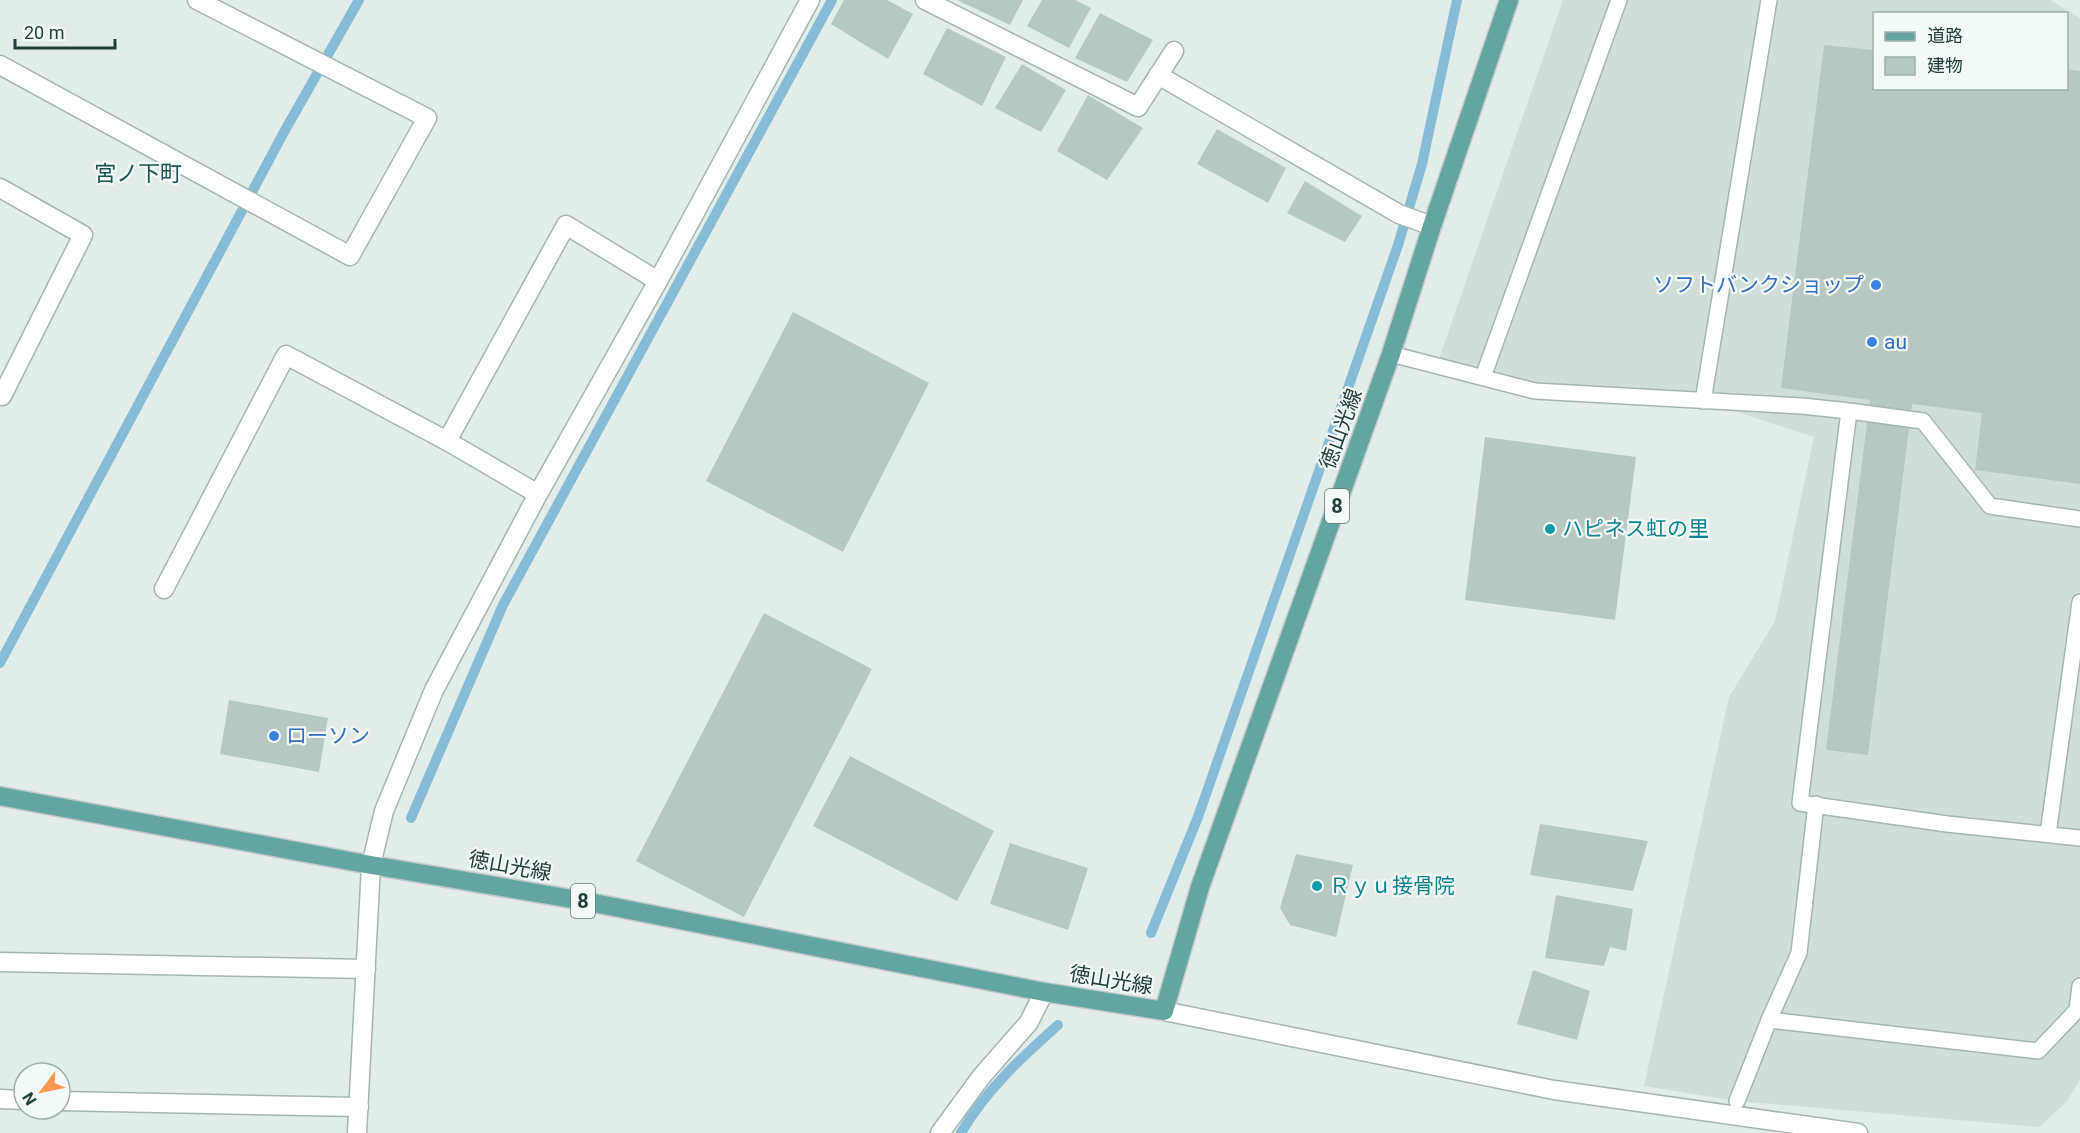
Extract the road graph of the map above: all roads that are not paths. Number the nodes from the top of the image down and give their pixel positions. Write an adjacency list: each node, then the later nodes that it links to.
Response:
1 (197, 0): 8 (street)
2 (810, 0): 12 (street)
3 (925, 0): 9 (street)
4 (1509, 0): 11 (main road, 徳山光線 / 8)
5 (1619, 0): 14 (lane)
6 (1769, 0): 16 (lane)
7 (1174, 51): 9 (street)
8 (0, 65)
9 (1158, 75): 11 (street)
10 (0, 188): 15 (street)
11 (1432, 226): 13 (main road, 徳山光線 / 8)
12 (658, 281): 18 (street); 19 (street)
13 (1391, 354): 14 (lane); 32 (main road, 徳山光線 / 8)
14 (1482, 377): 16 (lane)
15 (0, 395)
16 (1703, 401): 17 (lane)
17 (1849, 411): 20 (lane); 24 (lane)
18 (447, 441): 19 (street); 21 (street)
19 (538, 494): 27 (street)
20 (2080, 519)
21 (164, 589)
22 (2080, 602): 25 (lane)
23 (0, 796): 27 (main road, 徳山光線 / 8)
24 (1816, 804): 25 (lane); 33 (lane)
25 (2048, 834): 26 (lane)
26 (2080, 838)
27 (371, 865): 29 (street); 31 (main road, 徳山光線 / 8)
28 (0, 962): 29 (street)
29 (366, 969): 36 (street)
30 (2080, 986): 33 (lane)
31 (1044, 993): 32 (main road, 徳山光線 / 8); 38 (street)
32 (1164, 1011): 39 (street)
33 (1769, 1020): 35 (lane)
34 (72, 1101): 36 (street)
35 (1737, 1101)
36 (359, 1107): 37 (street)
37 (357, 1133)
38 (940, 1133)
39 (1858, 1133)

